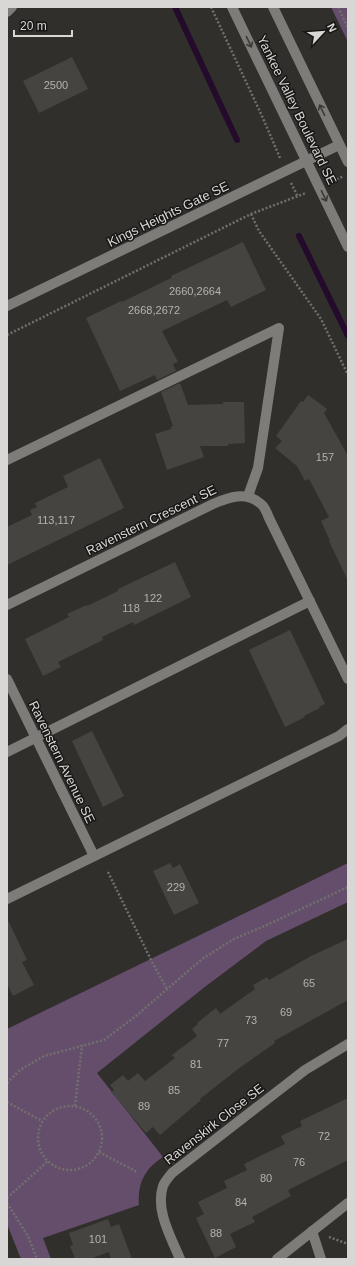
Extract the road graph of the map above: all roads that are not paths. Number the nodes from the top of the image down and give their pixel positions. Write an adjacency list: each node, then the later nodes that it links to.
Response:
1 (12, 7): 4 (street)
2 (232, 7): 6 (street, Yankee Valley Boulevard SE, one-way to 6)
3 (273, 7): 5 (street, Yankee Valley Boulevard SE, one-way to 3)
4 (7, 12)
5 (339, 145): 6 (street, Kings Heights Gate SE); 7 (street, Yankee Valley Boulevard SE)
6 (306, 161): 8 (street, Yankee Valley Boulevard SE, one-way to 8); 9 (street, Kings Heights Gate SE)
7 (348, 162)
8 (348, 247)
9 (7, 306)
10 (7, 460): 11 (street)
11 (248, 496): 12 (street); 13 (street, Ravenstern Crescent SE)
12 (310, 601): 15 (street); 17 (street)
13 (7, 605)
14 (7, 679): 17 (street, Ravenstern Avenue SE)
15 (348, 679)
16 (348, 729): 19 (street)
17 (36, 738): 18 (street); 19 (street, Ravenstern Avenue SE)
18 (7, 752)
19 (94, 856): 20 (street)
20 (7, 899)
21 (348, 1044): 24 (street, Ravenskirk Close SE)
22 (348, 1203): 23 (street)
23 (312, 1231): 25 (street); 26 (street)
24 (180, 1259)
25 (277, 1259)
26 (321, 1259)

